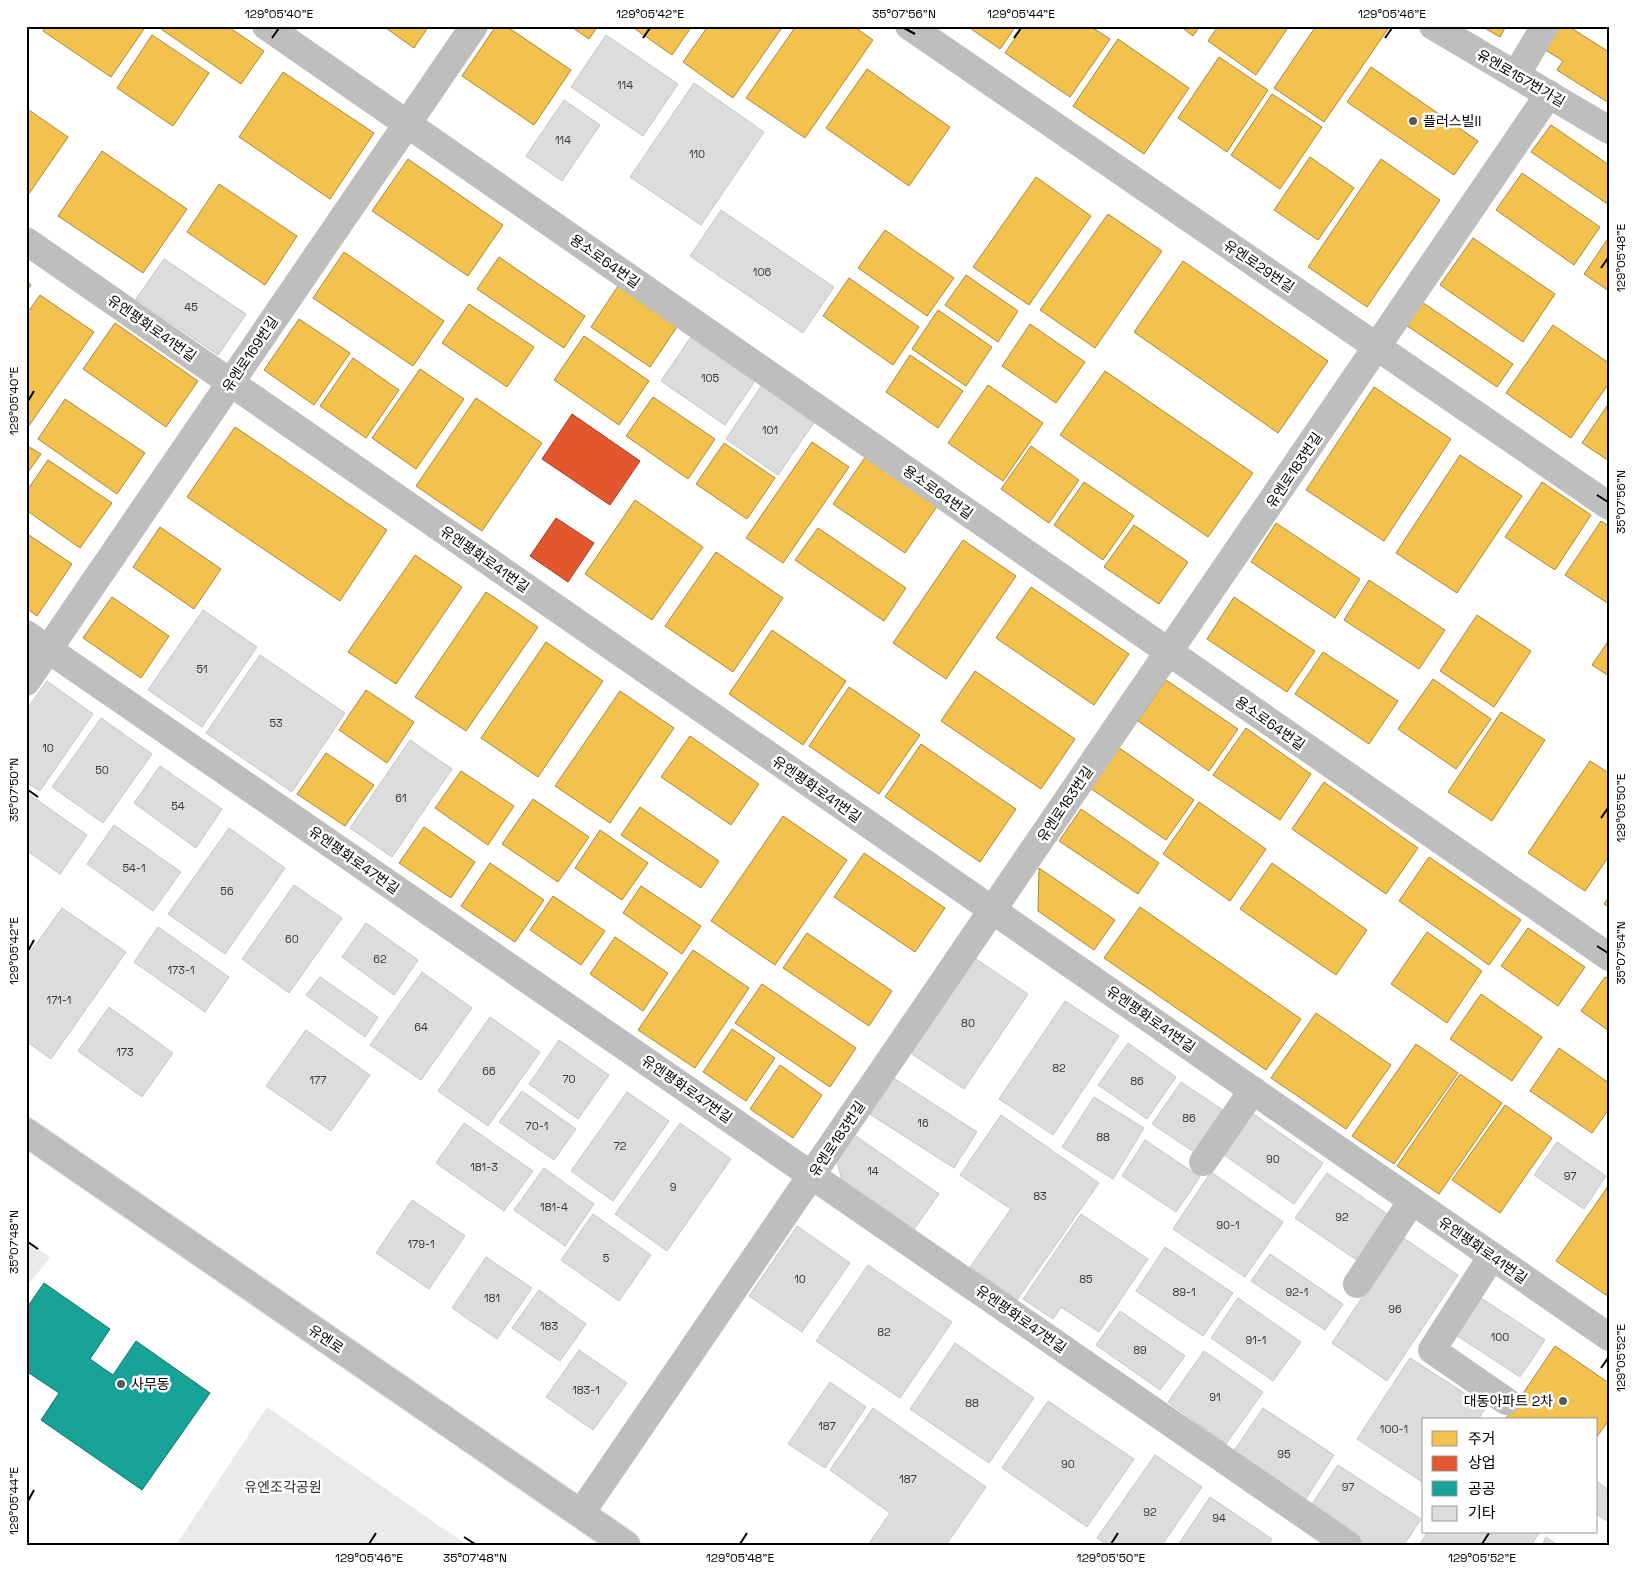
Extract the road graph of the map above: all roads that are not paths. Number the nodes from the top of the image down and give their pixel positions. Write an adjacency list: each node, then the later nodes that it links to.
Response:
1 (266, 26): 8 (street, 용소로64번길)
2 (474, 26): 8 (street, 유엔로169번길)
3 (909, 26): 11 (street, 유엔로29번길)
4 (1433, 26): 6 (street, 유엔로157번가길)
5 (1545, 26): 6 (street)
6 (1516, 75): 7 (street, 유엔로157번가길)
7 (1549, 94): 9 (street, 유엔로157번가길); 11 (street, 유엔로183번길)
8 (407, 124): 12 (street, 유엔로169번길); 16 (street, 용소로64번길)
9 (1609, 130)
10 (26, 241): 12 (street, 유엔평화로41번길)
11 (1378, 348): 13 (street, 유엔로29번길); 16 (street, 유엔로183번길)
12 (230, 383): 15 (street, 유엔로169번길); 18 (street, 유엔평화로41번길)
13 (1609, 506)
14 (26, 634): 15 (street, 유엔평화로47번길)
15 (49, 649): 17 (street, 유엔로169번길); 23 (street, 유엔평화로47번길)
16 (1169, 652): 18 (street, 유엔로183번길); 19 (street, 용소로64번길)
17 (26, 682)
18 (993, 910): 20 (street, 유엔평화로41번길); 23 (street, 유엔로183번길)
19 (1609, 957)
20 (1253, 1090): 22 (street); 24 (street, 유엔평화로41번길)
21 (26, 1132): 29 (main road, 유엔로)
22 (1203, 1162)
23 (812, 1175): 29 (street, 유엔로183번길); 31 (street, 유엔평화로47번길)
24 (1412, 1201): 25 (street, 유엔평화로41번길); 26 (street)
25 (1492, 1256): 27 (street, 유엔평화로41번길); 28 (street)
26 (1357, 1284)
27 (1609, 1337)
28 (1506, 1401)
29 (581, 1513): 30 (main road, 유엔로)
30 (626, 1545)
31 (1348, 1545)

